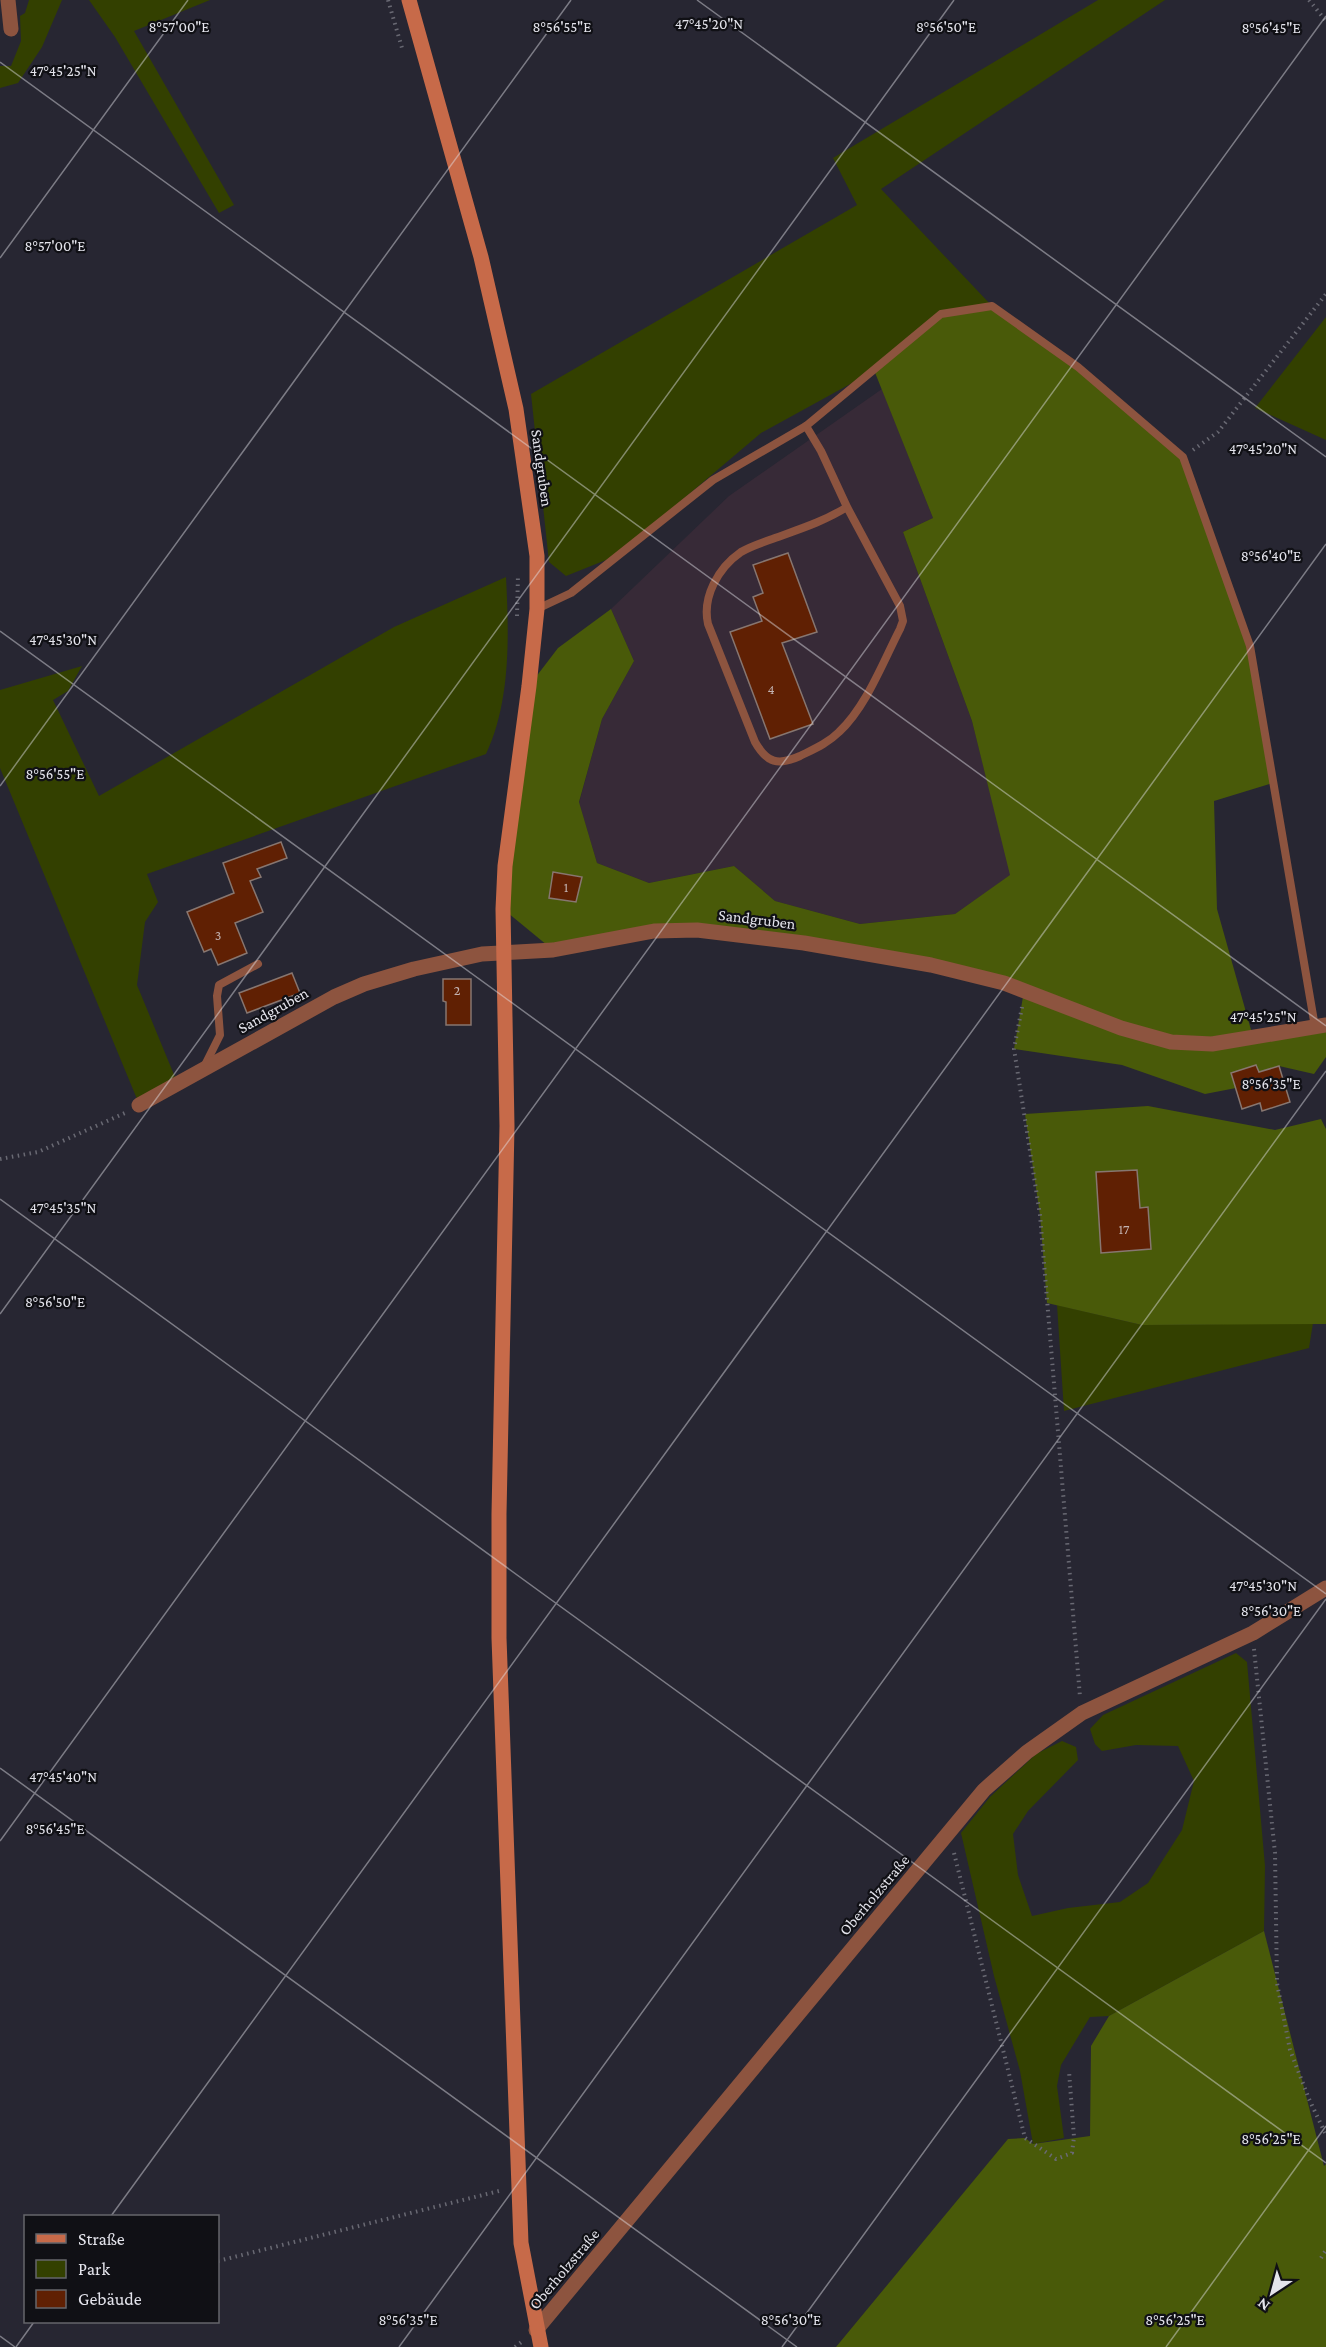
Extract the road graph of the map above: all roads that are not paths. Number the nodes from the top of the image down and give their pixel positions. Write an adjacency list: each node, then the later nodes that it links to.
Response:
1 (8, 0): 3 (street)
2 (409, 0): 6 (street, Sandgruben)
3 (11, 29)
4 (806, 426): 5 (lane); 6 (lane); 9 (lane)
5 (847, 507): 5 (lane)
6 (537, 609): 7 (street, Sandgruben)
7 (503, 953): 9 (street, Sandgruben); 10 (street, Sandgruben); 13 (street, Sandgruben)
8 (258, 964): 10 (lane)
9 (1321, 1026)
10 (202, 1070): 11 (street, Sandgruben)
11 (140, 1105)
12 (1326, 1588): 13 (street, Oberholzstraße)
13 (537, 2330): 14 (street, Sandgruben)
14 (541, 2347)

